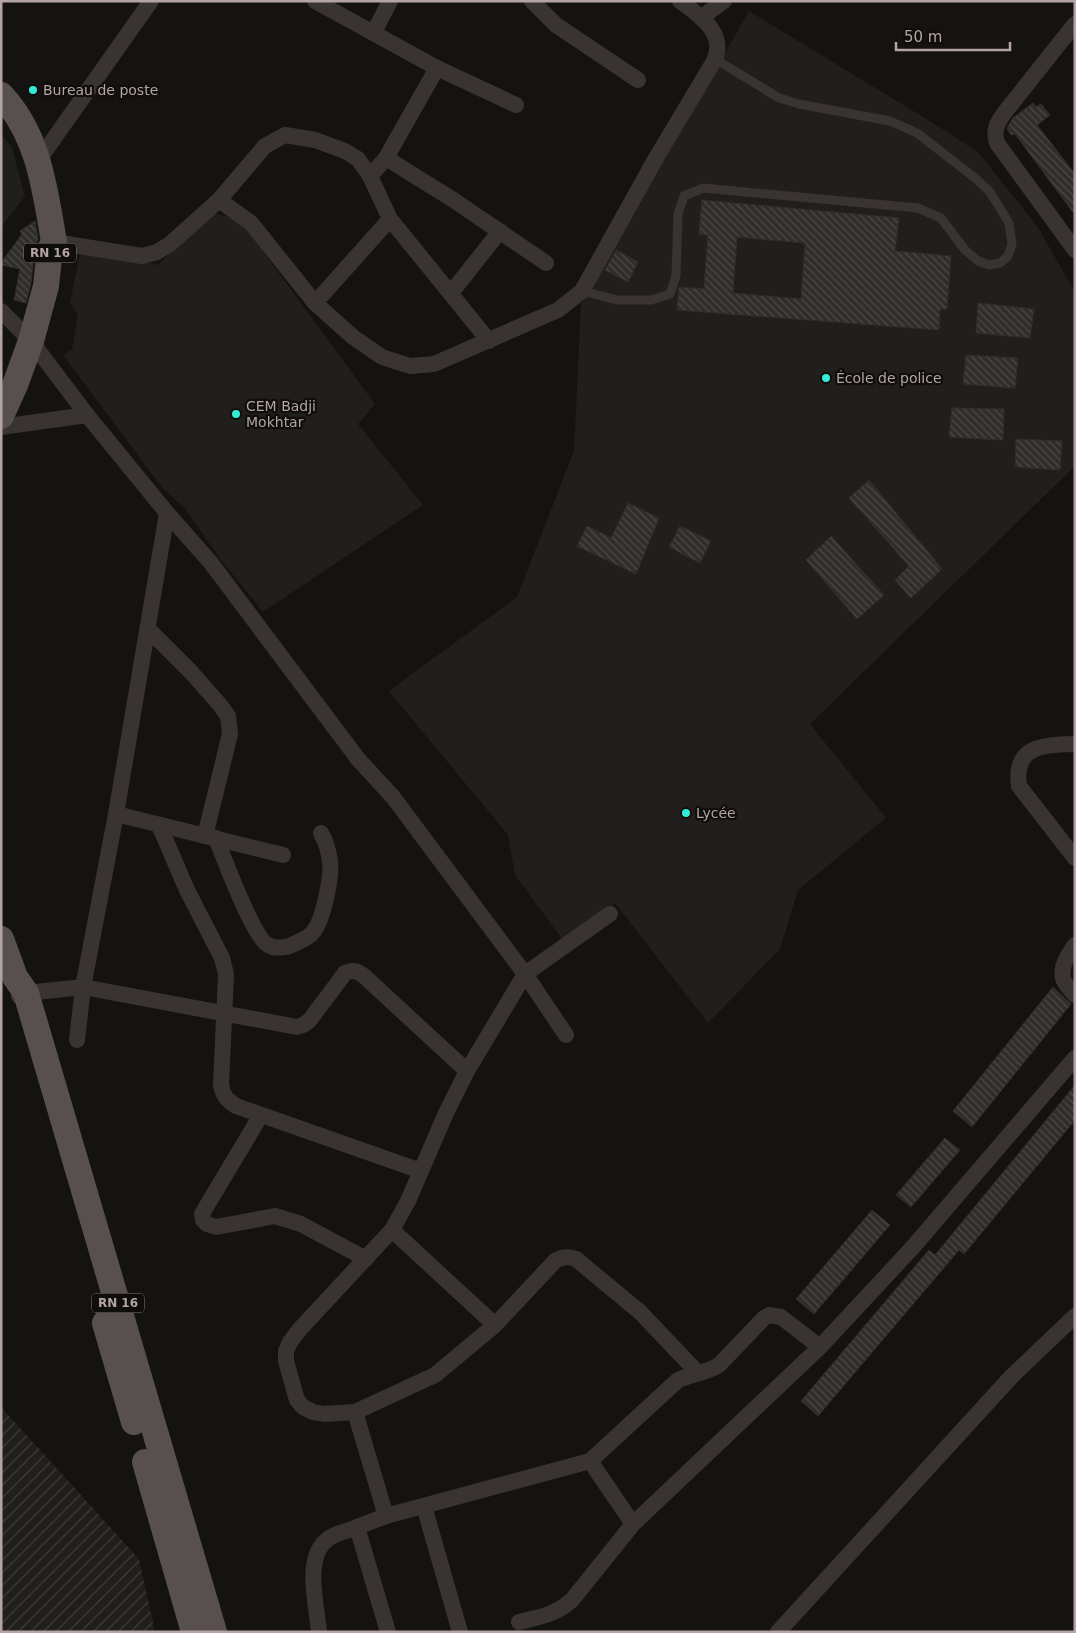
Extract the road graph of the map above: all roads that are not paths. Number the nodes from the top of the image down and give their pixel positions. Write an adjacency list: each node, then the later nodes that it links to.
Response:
1 (151, 1): 16 (street)
2 (315, 1): 9 (street)
3 (390, 1): 9 (street)
4 (532, 1): 12 (street)
5 (680, 1): 7 (street)
6 (724, 1): 7 (street)
7 (702, 17): 10 (street)
8 (1075, 24): 22 (street)
9 (374, 32): 11 (street)
10 (716, 58): 24 (street); 24 (lane)
11 (437, 68): 14 (street); 15 (street)
12 (638, 80)
13 (1, 94): 16 (main road, RN 16)
14 (516, 105)
15 (386, 158): 17 (street); 20 (street)
16 (38, 161): 21 (main road, RN 16)
17 (370, 176): 18 (street); 19 (street)
18 (220, 200): 21 (street); 26 (street)
19 (390, 218): 25 (street); 26 (street)
20 (500, 231): 23 (street); 25 (street)
21 (54, 242): 28 (main road, RN 16)
22 (1075, 250)
23 (546, 264)
24 (582, 291): 29 (street)
25 (450, 293): 29 (street)
26 (315, 303): 29 (street)
27 (1, 311): 28 (street)
28 (31, 341): 30 (street); 31 (main road, RN 16)
29 (489, 341)
30 (87, 415): 32 (street); 33 (street)
31 (1, 416)
32 (1, 427)
33 (167, 513): 34 (street); 45 (street)
34 (148, 629): 36 (street); 39 (street)
35 (1075, 744): 41 (street)
36 (116, 814): 37 (street); 46 (street)
37 (159, 825): 39 (street); 49 (street)
38 (321, 833): 39 (street)
39 (210, 837): 40 (street)
40 (283, 855)
41 (1075, 858)
42 (610, 914): 45 (street)
43 (1, 939): 47 (main road, RN 16)
44 (1075, 945): 48 (street)
45 (525, 974): 50 (street); 53 (street)
46 (83, 987): 47 (street); 49 (street); 51 (street)
47 (18, 989): 69 (main road, RN 16); 70 (main road, RN 16)
48 (1075, 995)
49 (224, 1014): 53 (street); 54 (street)
50 (566, 1035)
51 (77, 1040)
52 (1075, 1058): 60 (street)
53 (467, 1071): 55 (street)
54 (261, 1115): 55 (street); 57 (street)
55 (421, 1171): 56 (street)
56 (392, 1230): 57 (street); 59 (street)
57 (366, 1259): 62 (street)
58 (1075, 1316): 74 (street)
59 (495, 1325): 61 (street); 62 (street)
60 (820, 1348): 61 (street); 66 (street)
61 (698, 1373): 63 (street)
62 (355, 1412): 65 (street)
63 (590, 1461): 64 (street); 66 (street)
64 (424, 1506): 65 (street); 73 (street)
65 (386, 1516): 67 (street)
66 (633, 1524): 68 (street)
67 (357, 1528): 71 (street); 72 (street)
68 (519, 1622)
69 (194, 1632)
70 (214, 1632)
71 (319, 1632)
72 (388, 1632)
73 (460, 1632)
74 (778, 1632)

